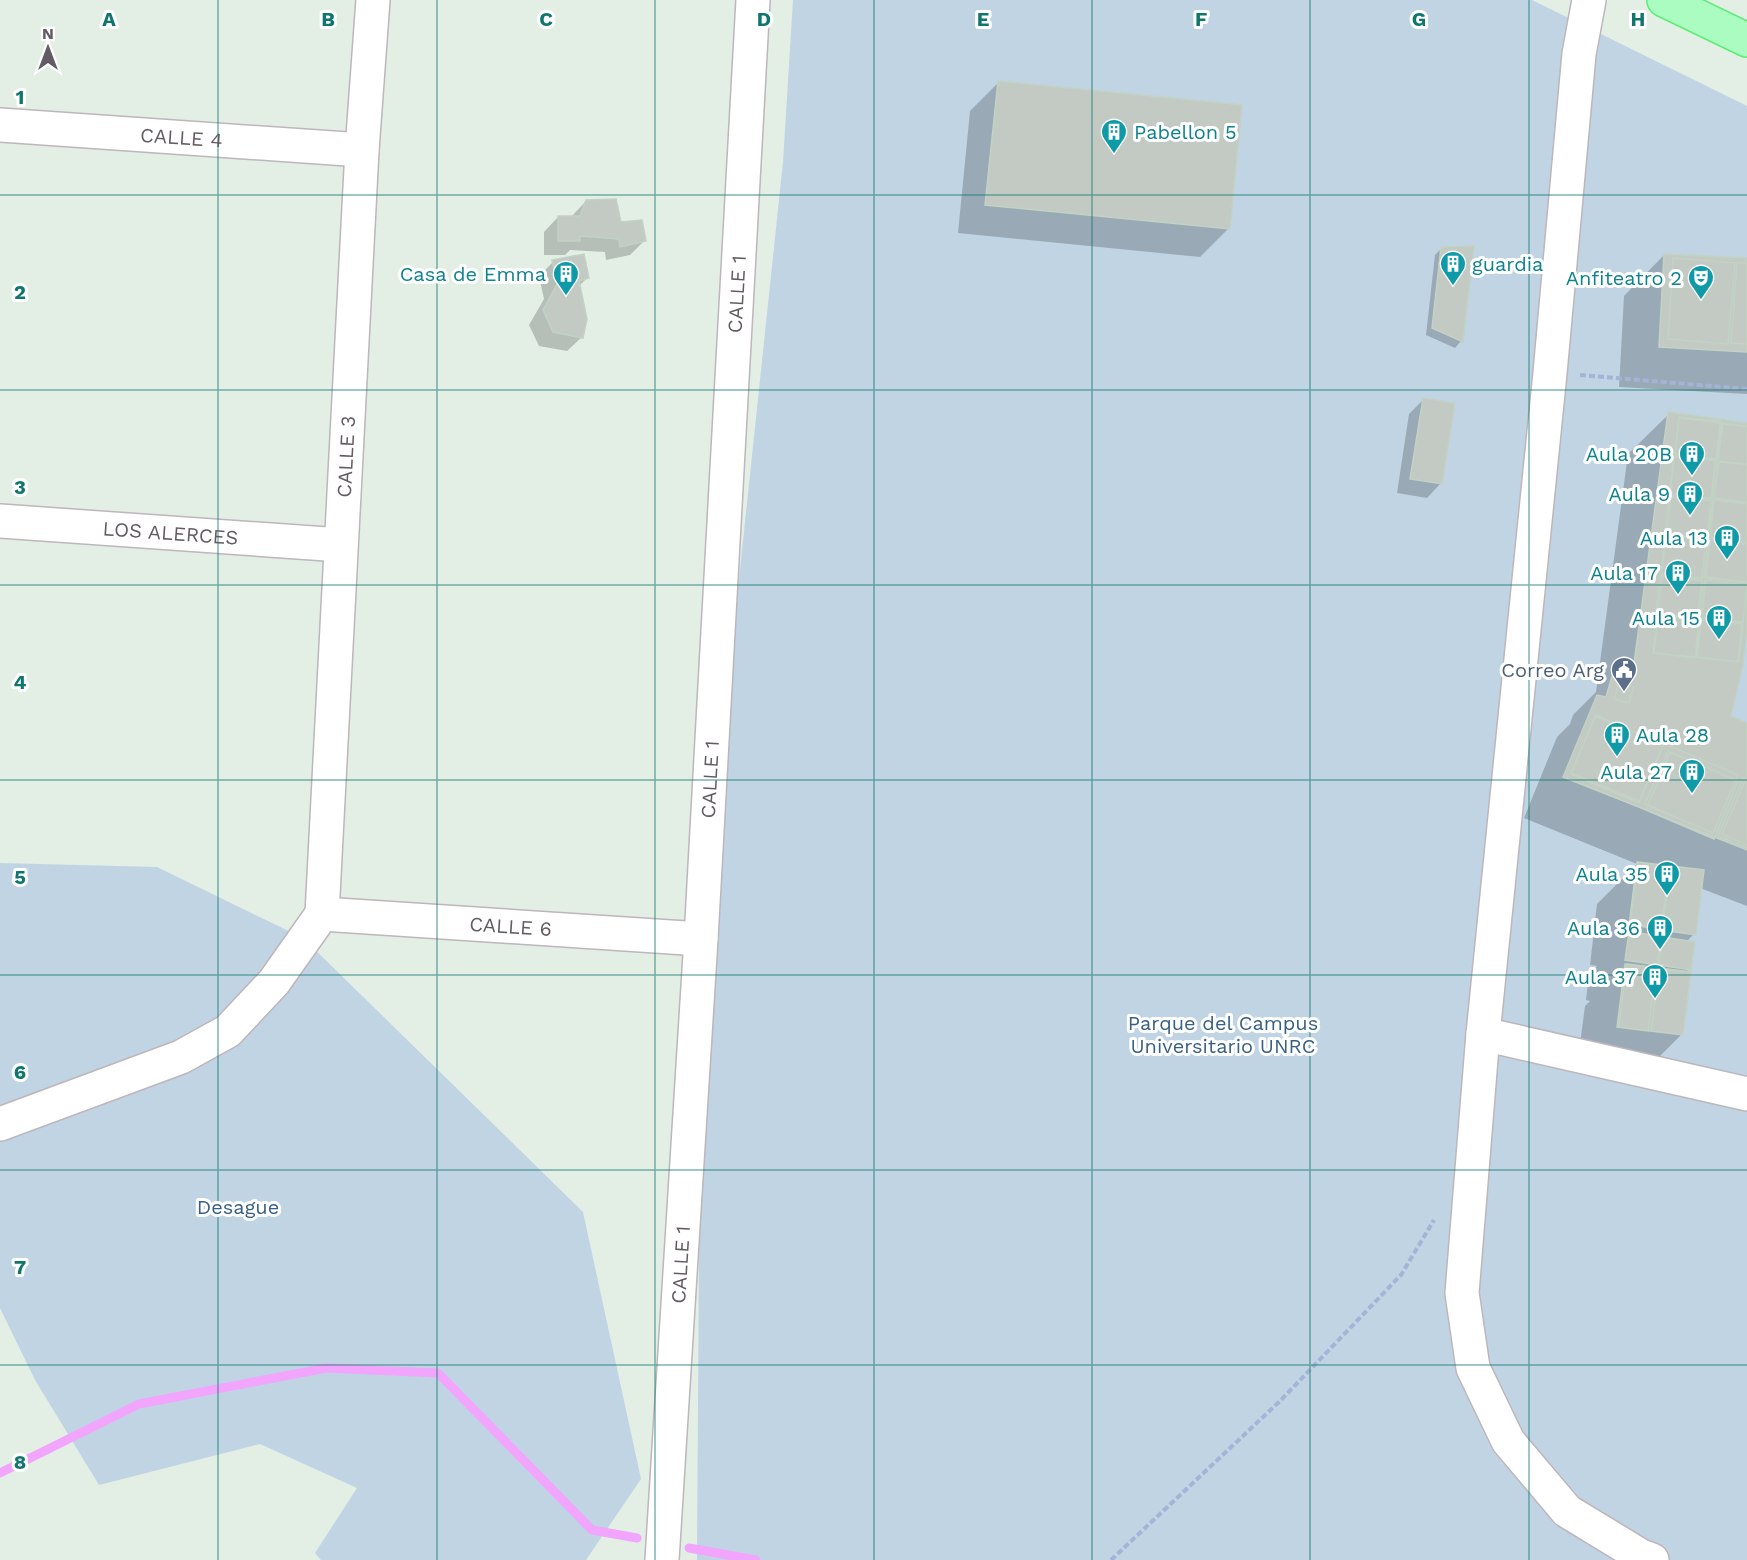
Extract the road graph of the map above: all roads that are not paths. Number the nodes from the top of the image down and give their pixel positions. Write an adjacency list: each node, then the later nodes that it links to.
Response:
1 (373, 0): 7 (street, CALLE 3)
2 (753, 0): 11 (street, CALLE 1)
3 (1589, 0): 12 (street)
4 (1664, 0): 5 (main road)
5 (1747, 40)
6 (0, 125): 7 (street, CALLE 4)
7 (362, 150): 9 (street, CALLE 3)
8 (0, 521): 9 (street, LOS ALERCES)
9 (341, 544): 10 (street, CALLE 3)
10 (322, 914): 11 (street, CALLE 6); 14 (street)
11 (701, 939): 15 (street, CALLE 1)
12 (1483, 1034): 13 (street); 16 (street)
13 (1747, 1094)
14 (0, 1124)
15 (662, 1560)
16 (1652, 1560)

